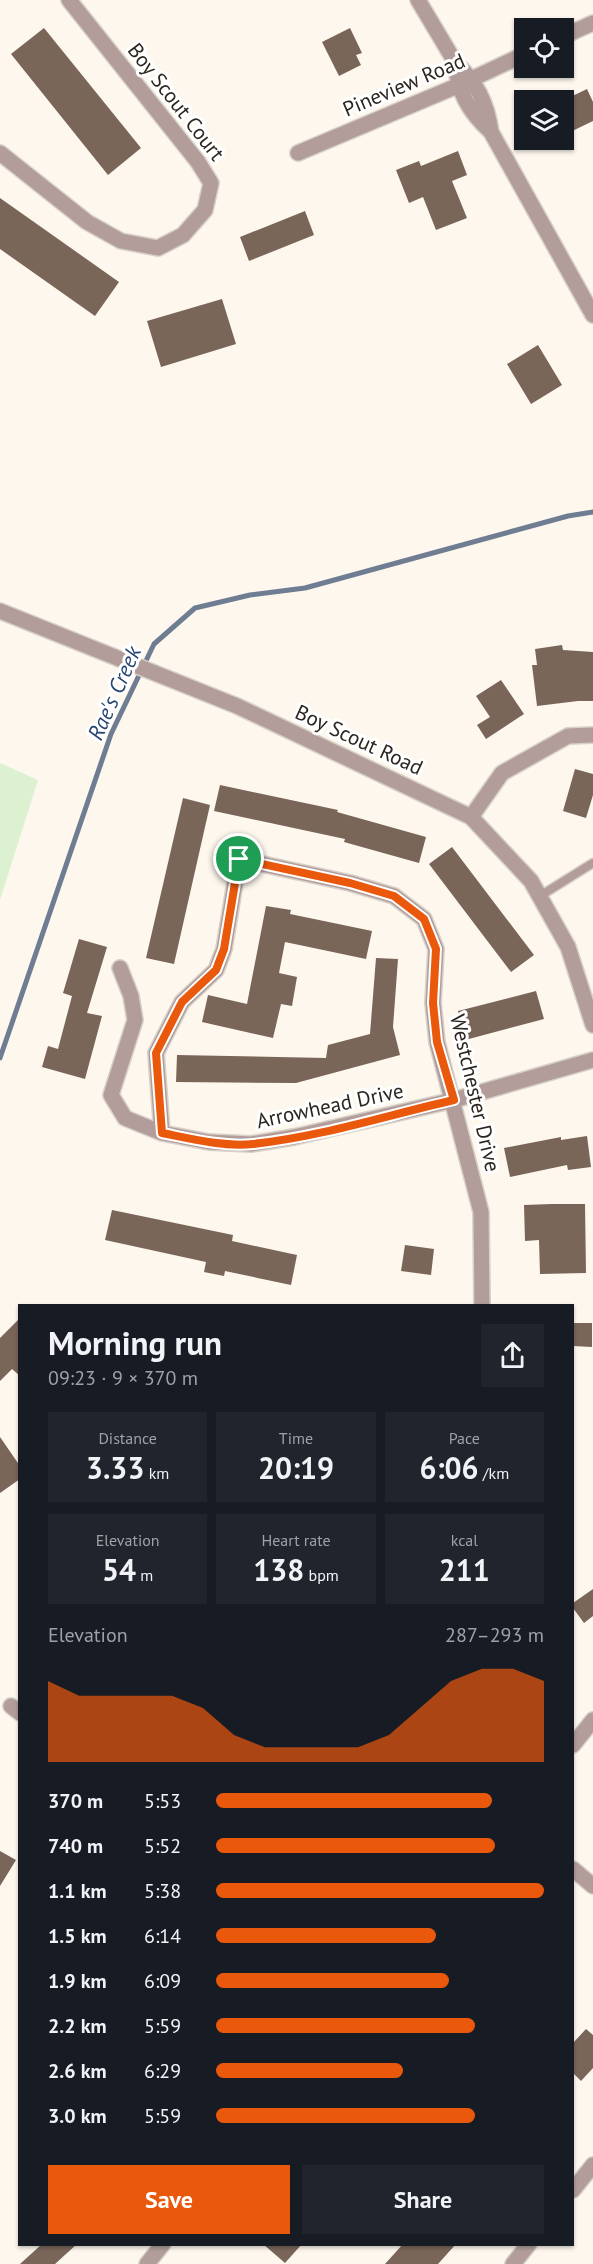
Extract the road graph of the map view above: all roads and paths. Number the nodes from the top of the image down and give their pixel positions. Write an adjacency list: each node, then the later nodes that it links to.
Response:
1 (69, 0): 10 (street, Boy Scout Court)
2 (418, 0): 6 (street)
3 (593, 23): 4 (street)
4 (574, 32)
5 (514, 59): 7 (street, Pineview Road)
6 (455, 62): 7 (street); 8 (street)
7 (473, 79): 8 (street, Pineview Road); 9 (street)
8 (457, 86): 9 (street); 11 (street, Pineview Road)
9 (491, 132): 12 (street)
10 (0, 153)
11 (298, 153)
12 (593, 315)
13 (0, 611): 15 (street, Boy Scout Road)
14 (593, 735): 15 (street)
15 (471, 817): 17 (street, Boy Scout Road)
16 (593, 864): 17 (lane)
17 (540, 896): 19 (street, Boy Scout Road)
18 (120, 968): 22 (street, Arrowhead Drive)
19 (593, 1025)
20 (593, 1060): 21 (street, Arrowhead Drive)
21 (454, 1100): 22 (street, Arrowhead Drive); 22 (street, Westchester Drive); 23 (street, Westchester Drive)
22 (162, 1133)
23 (482, 1304)
24 (593, 1720): 25 (street)
25 (574, 1744)
26 (574, 1870): 27 (street)
27 (593, 1886)
28 (593, 2165): 29 (street)
29 (574, 2189)
30 (161, 2246): 32 (street)
31 (527, 2246): 33 (street)
32 (147, 2264)
33 (513, 2264)

